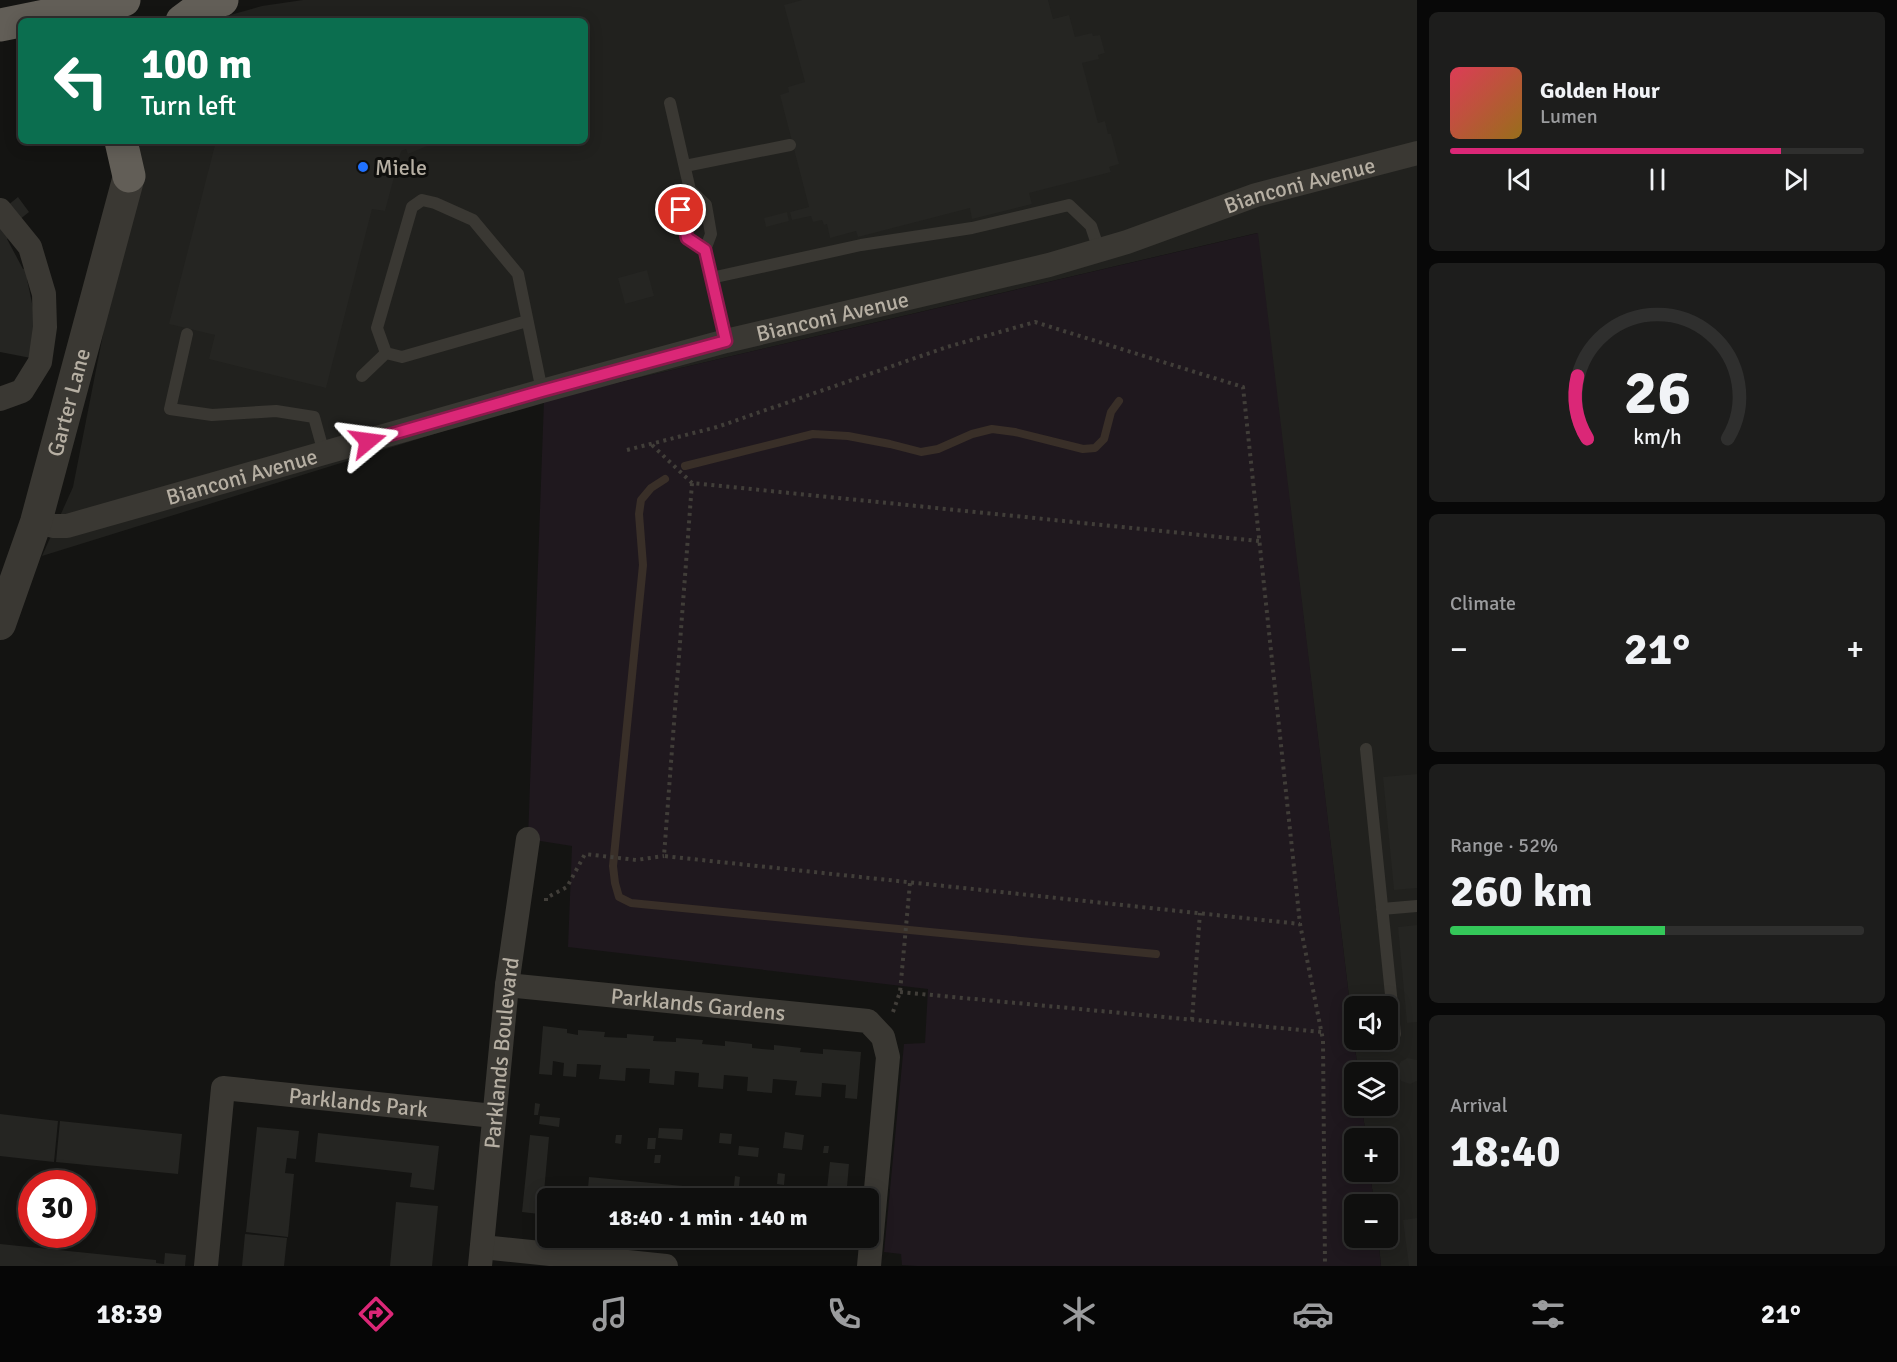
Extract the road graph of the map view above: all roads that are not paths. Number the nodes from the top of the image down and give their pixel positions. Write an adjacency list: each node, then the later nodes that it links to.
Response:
1 (124, 0): 3 (highway)
2 (222, 0): 4 (highway)
3 (35, 18)
4 (186, 18)
5 (18, 21): 6 (highway)
6 (0, 25)
7 (0, 42): 8 (highway)
8 (18, 43)
9 (670, 104): 14 (lane)
10 (122, 144): 15 (highway)
11 (134, 144): 15 (highway)
12 (790, 145): 14 (lane)
13 (1417, 153): 19 (street, Bianconi Avenue)
14 (685, 166): 16 (lane)
15 (129, 176): 29 (street, Garter Lane)
16 (690, 190): 18 (lane); 18 (lane)
17 (0, 210): 27 (street)
18 (705, 250): 20 (lane)
19 (1099, 250): 20 (lane); 23 (street, Bianconi Avenue)
20 (711, 278): 23 (lane)
21 (527, 321): 24 (lane); 24 (lane); 26 (lane)
22 (187, 334): 28 (lane)
23 (726, 341): 26 (street, Bianconi Avenue)
24 (386, 353): 25 (lane)
25 (362, 376)
26 (542, 391): 28 (street, Bianconi Avenue)
27 (0, 399)
28 (324, 453): 29 (street, Bianconi Avenue)
29 (36, 522): 30 (street, Garter Lane)
30 (1, 619)
31 (1366, 749): 34 (lane)
32 (528, 839): 35 (street, Parklands Boulevard)
33 (1417, 906): 34 (lane)
34 (1382, 909): 36 (lane)
35 (507, 985): 37 (street, Parklands Boulevard); 41 (street, Parklands Gardens)
36 (1391, 996)
37 (494, 1116): 38 (street, Parklands Boulevard); 39 (street, Parklands Park)
38 (481, 1257): 40 (street)
39 (206, 1266)
40 (666, 1266)
41 (869, 1266)

